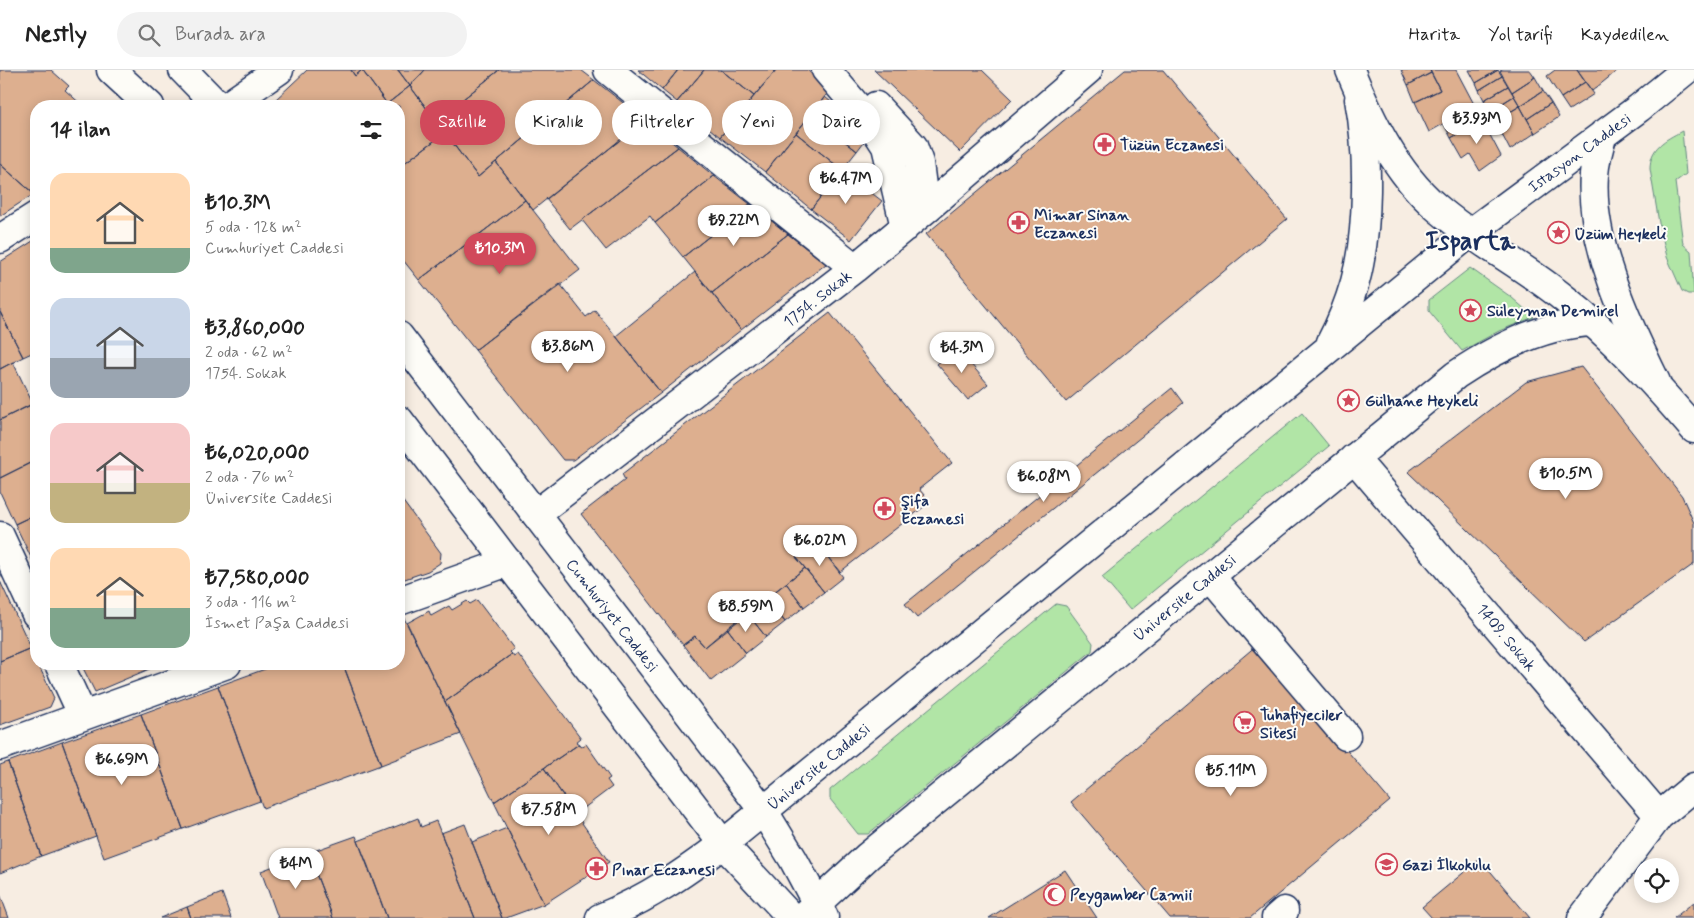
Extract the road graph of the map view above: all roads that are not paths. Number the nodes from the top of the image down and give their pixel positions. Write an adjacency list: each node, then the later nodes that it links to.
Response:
1 (111, 70): 9 (street)
2 (183, 70): 10 (street)
3 (280, 70): 11 (street)
4 (608, 70): 19 (street)
5 (826, 70): 16 (street)
6 (1088, 70): 14 (street, 1754. Sokak)
7 (1686, 70): 13 (street, Istasyon Caddesi)
8 (1353, 79): 17 (street); 22 (street)
9 (144, 100)
10 (212, 100)
11 (236, 100)
12 (880, 110): 14 (street)
13 (1603, 134): 17 (street, Istasyon Caddesi); 23 (street)
14 (925, 210): 16 (street, 1754. Sokak)
15 (30, 220): 18 (street)
16 (904, 227): 19 (street, 1754. Sokak)
17 (1470, 233): 20 (street); 22 (street, Üniversite Caddesi)
18 (0, 239)
19 (856, 268): 27 (street, 1754. Sokak)
20 (1593, 322): 23 (street); 26 (street, Üniversite Caddesi)
21 (405, 344): 27 (street, Cumhuriyet Caddesi)
22 (1328, 348): 39 (street, Üniversite Caddesi)
23 (1660, 390): 25 (street)
24 (405, 428): 29 (street)
25 (1694, 429)
26 (1354, 458): 30 (street, Üniversite Caddesi); 40 (street, 1409. Sokak)
27 (536, 514): 39 (street, Cumhuriyet Caddesi)
28 (0, 536): 32 (street)
29 (508, 562): 31 (street); 41 (street)
30 (1210, 576): 36 (street); 42 (street, Üniversite Caddesi)
31 (405, 599)
32 (30, 601)
33 (62, 670): 35 (street)
34 (210, 670): 35 (street)
35 (83, 716): 37 (street)
36 (1346, 736)
37 (0, 746)
38 (1694, 787): 40 (street)
39 (763, 810): 41 (street, Üniversite Caddesi); 42 (street, Cumhuriyet Caddesi)
40 (1659, 816): 45 (street)
41 (723, 844): 43 (street, Üniversite Caddesi); 44 (street)
42 (814, 913)
43 (600, 918)
44 (792, 918)
45 (1582, 918)

